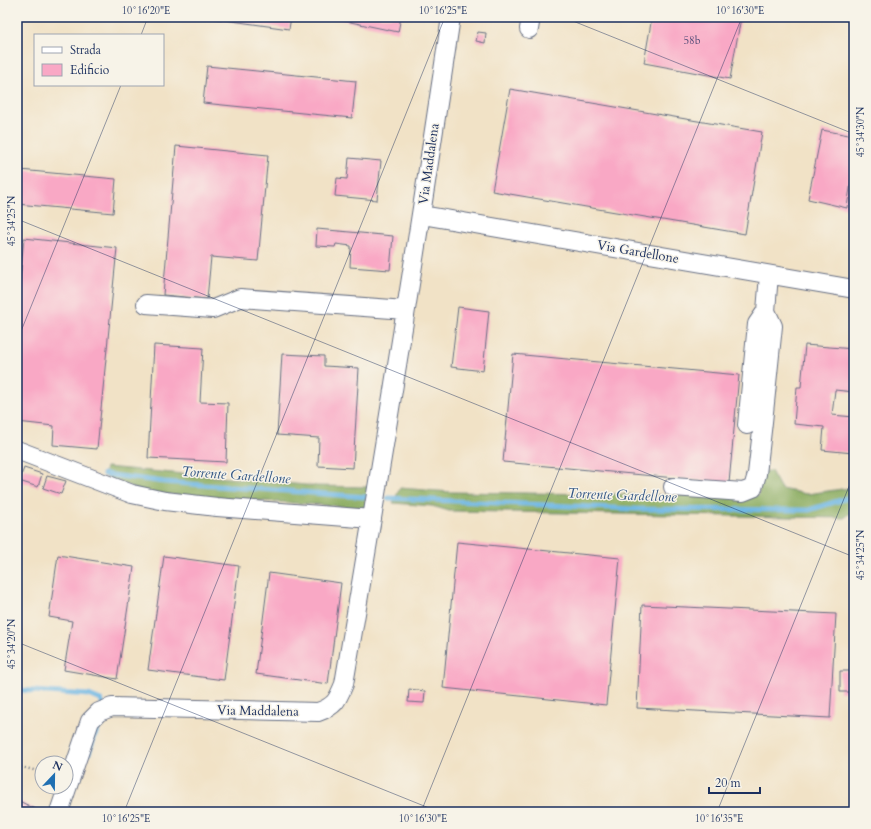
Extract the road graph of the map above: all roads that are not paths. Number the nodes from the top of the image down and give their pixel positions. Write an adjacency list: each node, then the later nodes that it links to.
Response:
1 (450, 17): 2 (street, Via Maddalena)
2 (422, 215): 3 (street, Via Gardellone); 6 (street, Via Maddalena)
3 (770, 275): 4 (street, Via Gardellone); 7 (street)
4 (854, 289)
5 (146, 304): 6 (street)
6 (406, 310): 11 (street, Via Maddalena)
7 (766, 311): 8 (street); 10 (street)
8 (747, 425)
9 (17, 450): 11 (street)
10 (673, 486)
11 (372, 519): 12 (street, Via Maddalena)
12 (59, 812)

